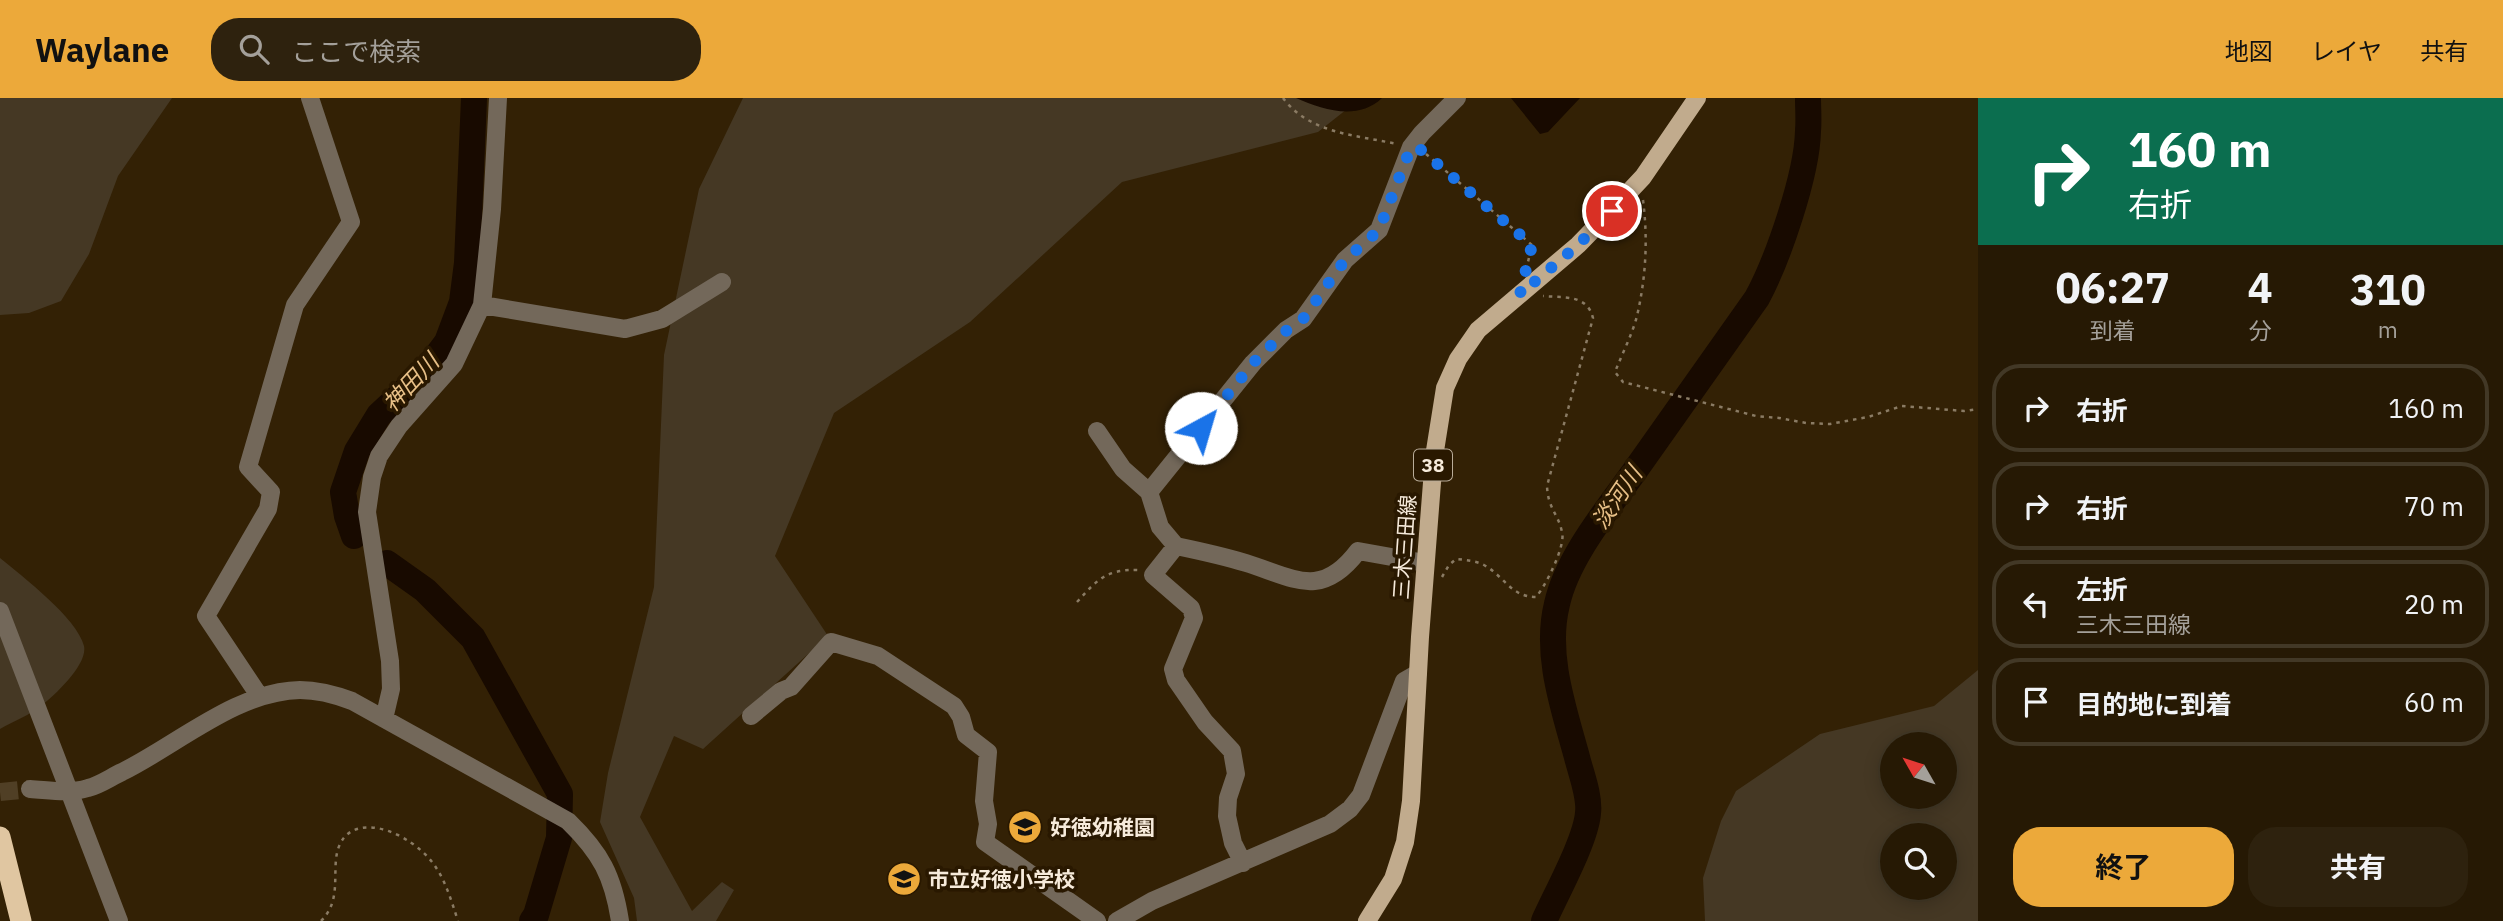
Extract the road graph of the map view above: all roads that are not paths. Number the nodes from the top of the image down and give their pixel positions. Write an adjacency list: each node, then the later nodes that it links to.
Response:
1 (310, 98): 13 (street)
2 (498, 98): 6 (street)
3 (1457, 98): 8 (street)
4 (1697, 98): 10 (main road, 三木三田線 / 38)
5 (722, 282): 6 (street)
6 (482, 305): 15 (street)
7 (1097, 431): 8 (street)
8 (1149, 492): 9 (street)
9 (1176, 546): 10 (street); 19 (street)
10 (1425, 563): 12 (main road, 三木三田線 / 38)
11 (0, 611): 17 (street)
12 (1418, 673): 19 (street); 25 (main road, 三木三田線 / 38)
13 (260, 697): 15 (street); 17 (street)
14 (751, 716): 23 (street)
15 (384, 719): 22 (street)
16 (30, 789): 17 (street)
17 (69, 792): 21 (street)
18 (0, 837): 20 (highway)
19 (1242, 863): 24 (street)
20 (21, 921)
21 (119, 921)
22 (620, 921)
23 (1097, 921)
24 (1118, 921)
25 (1367, 921)

